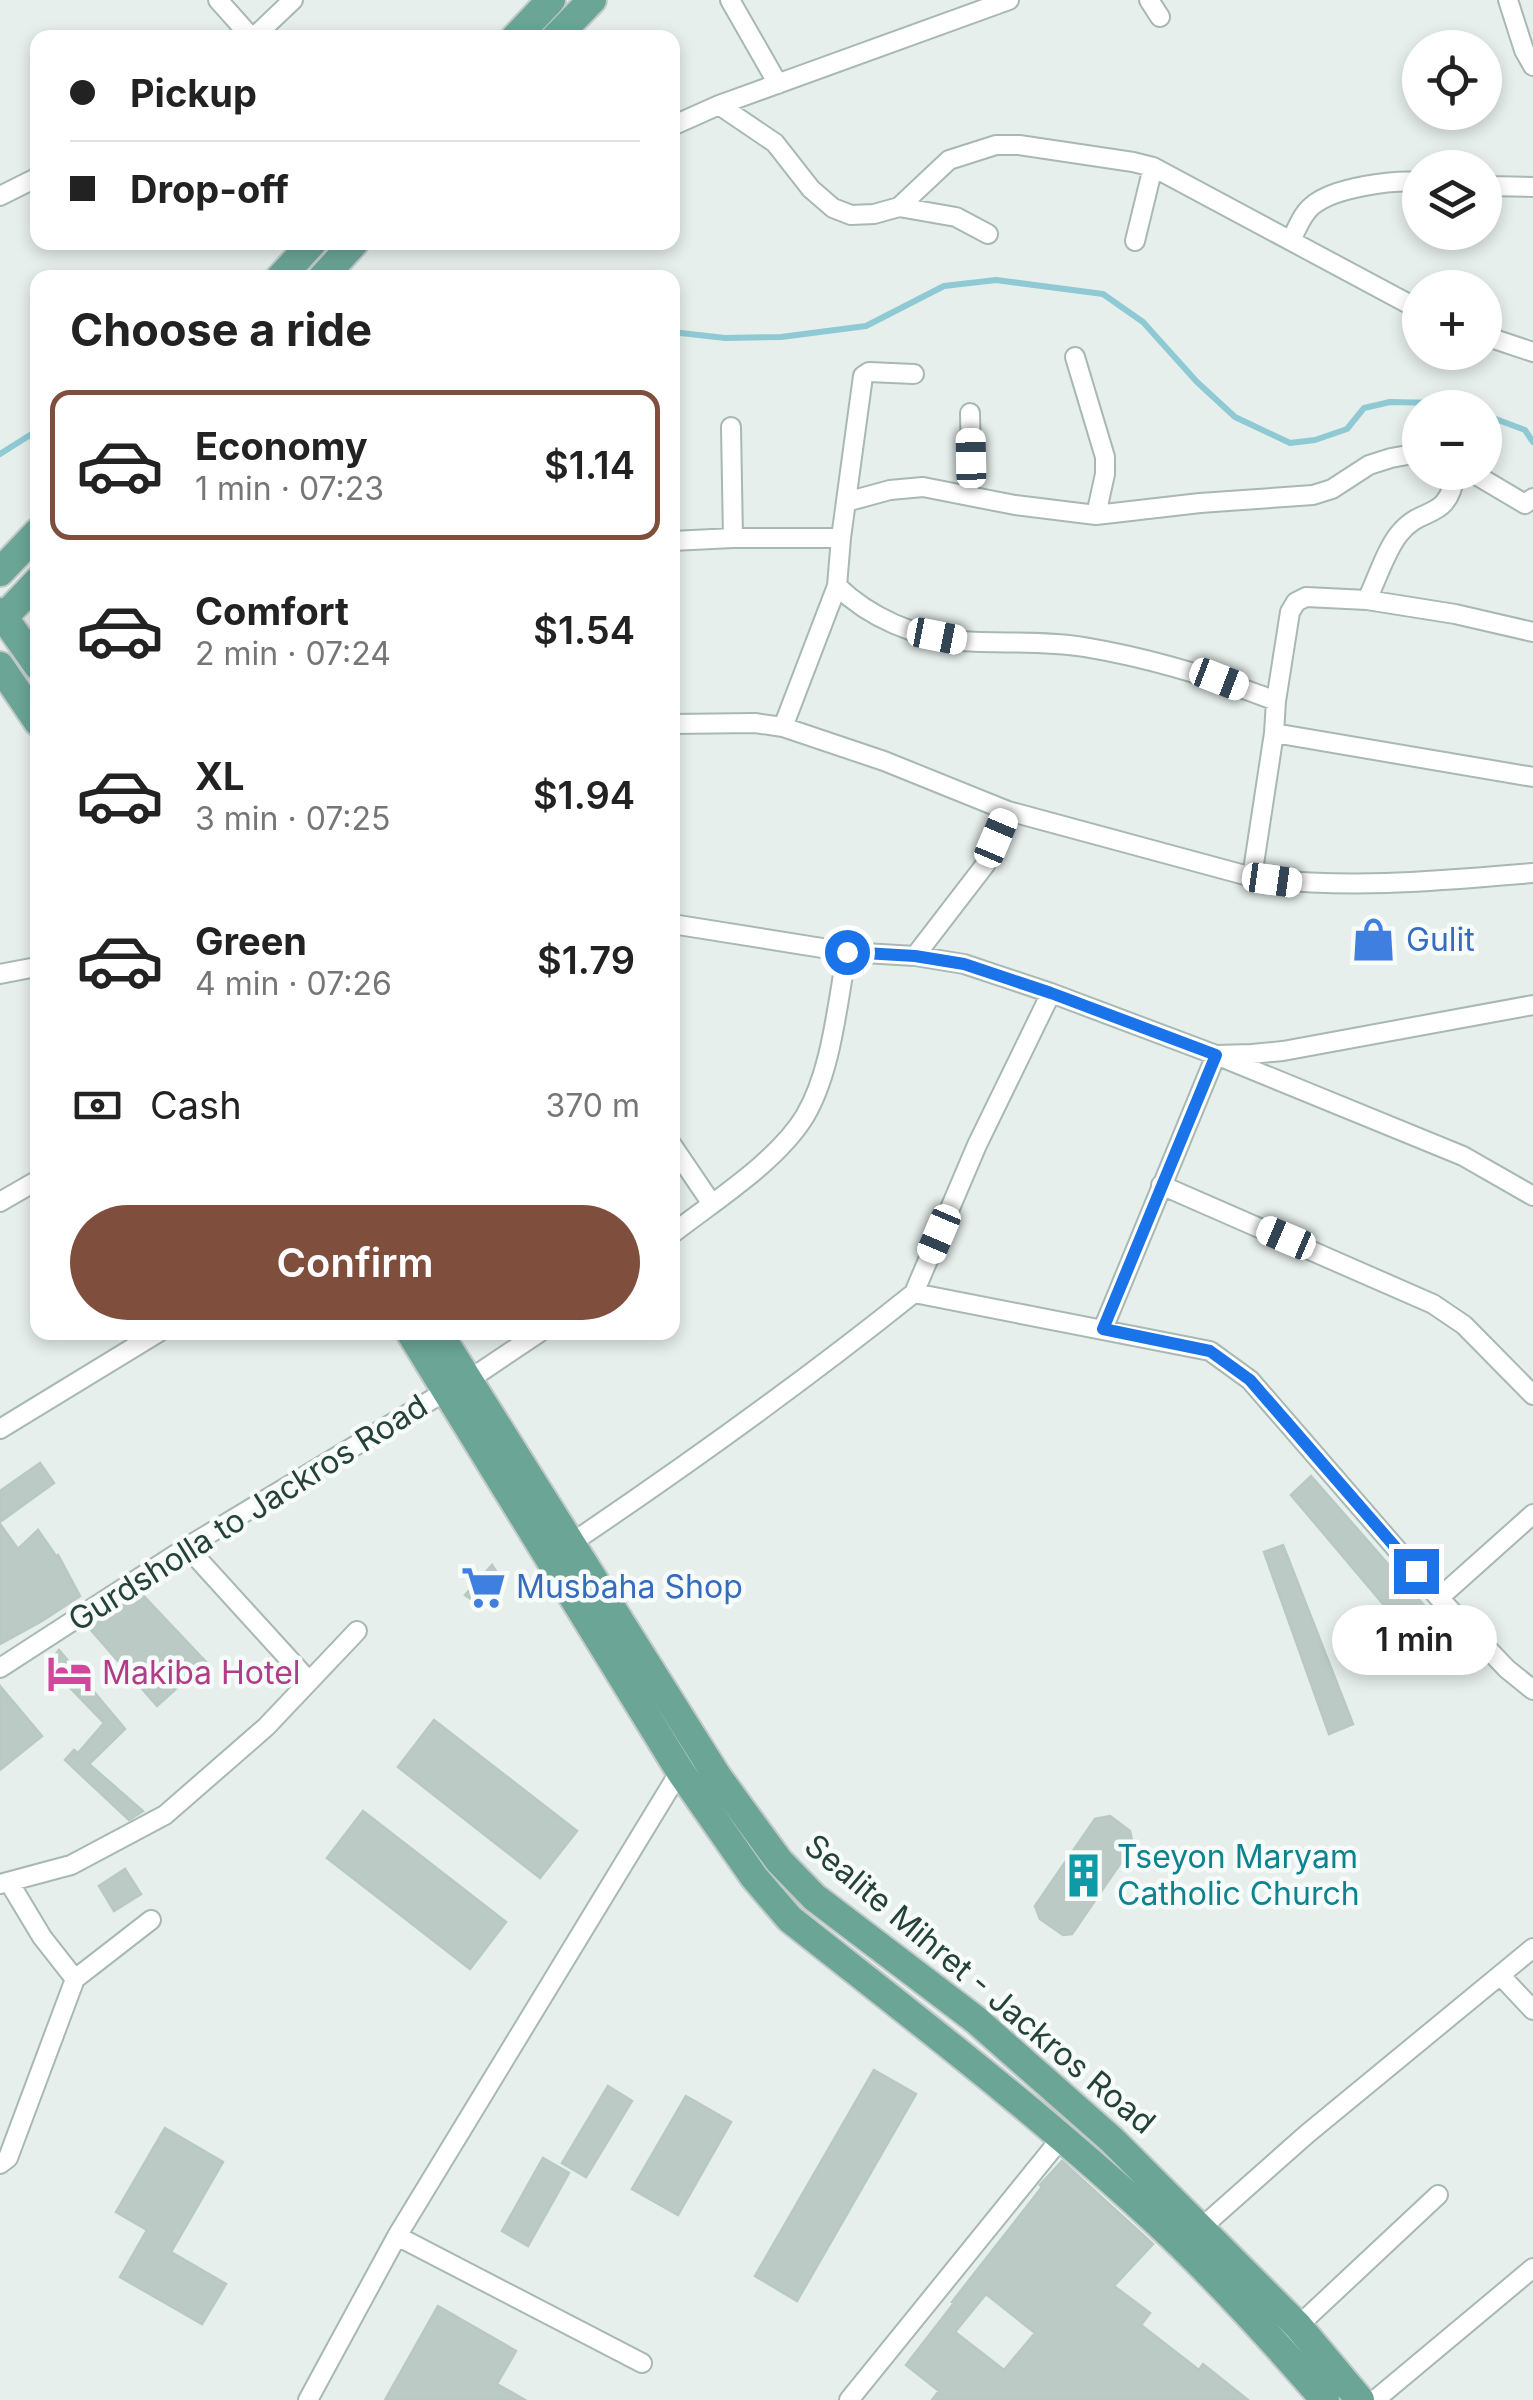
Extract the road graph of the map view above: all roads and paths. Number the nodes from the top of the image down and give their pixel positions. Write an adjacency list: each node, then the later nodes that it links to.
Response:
1 (218, 0): 10 (street)
2 (293, 0): 11 (street)
3 (552, 0): 12 (main road)
4 (592, 0): 13 (main road)
5 (730, 0): 15 (street)
6 (1010, 0): 15 (street)
7 (1149, 0): 9 (street)
8 (1508, 0): 14 (street)
9 (1160, 17)
10 (246, 30)
11 (261, 30)
12 (524, 30)
13 (564, 30)
14 (1533, 66)
15 (778, 84): 16 (street)
16 (719, 104): 17 (street); 24 (street)
17 (680, 122)
18 (1153, 168): 24 (street); 26 (street); 27 (street)
19 (30, 181): 23 (street)
20 (1402, 181): 26 (street)
21 (1502, 186): 22 (street)
22 (1533, 187)
23 (0, 196)
24 (899, 207): 25 (street)
25 (988, 234)
26 (1291, 240): 32 (street)
27 (1135, 241)
28 (306, 250): 30 (main road)
29 (348, 250): 31 (main road)
30 (288, 270)
31 (330, 270)
32 (1402, 301)
33 (1502, 342): 34 (street)
34 (1533, 352)
35 (1075, 357): 45 (street)
36 (914, 374): 43 (street)
37 (970, 414): 42 (street)
38 (731, 427): 46 (street)
39 (1402, 456): 45 (street)
40 (1452, 490): 53 (street)
41 (1500, 490): 44 (street)
42 (968, 496): 43 (street); 45 (street)
43 (846, 502): 47 (street)
44 (1530, 508)
45 (1096, 515)
46 (733, 538): 47 (street); 49 (street)
47 (841, 538): 51 (street)
48 (30, 540): 50 (main road)
49 (680, 541)
50 (0, 572)
51 (837, 586): 58 (street); 61 (street)
52 (30, 588): 54 (main road)
53 (1367, 600): 55 (street); 58 (street)
54 (1, 616): 56 (main road)
55 (1533, 632)
56 (30, 655)
57 (0, 666): 59 (main road)
58 (1276, 701): 62 (street)
59 (30, 710)
60 (680, 724): 61 (street)
61 (782, 728): 64 (street)
62 (1274, 732): 63 (street); 66 (street)
63 (1533, 777)
64 (1008, 810): 66 (street); 69 (street)
65 (1533, 873): 66 (street)
66 (1252, 876)
67 (680, 925): 68 (street)
68 (847, 952): 69 (street); 80 (street)
69 (915, 956): 72 (street)
70 (30, 968): 71 (street)
71 (0, 974)
72 (1051, 993): 74 (street); 82 (street)
73 (1533, 1004): 74 (street)
74 (1216, 1055): 77 (street); 78 (street)
75 (680, 1158): 80 (street)
76 (30, 1185): 79 (street)
77 (1161, 1185): 83 (street); 89 (street)
78 (1533, 1196)
79 (0, 1202)
80 (712, 1204): 81 (street)
81 (680, 1228)
82 (914, 1293): 83 (street); 92 (street)
83 (1103, 1329): 94 (street)
84 (146, 1340): 90 (street)
85 (417, 1340): 88 (main road)
86 (441, 1340): 88 (main road, Sealite Mihret - Jackros Road)
87 (528, 1340): 88 (street, Gurdsholla to Jackros Road)
88 (457, 1386): 92 (main road, Sealite Mihret - Jackros Road); 93 (street, Gurdsholla to Jackros Road); 99 (main road)
89 (1533, 1396)
90 (0, 1429)
91 (1533, 1514): 94 (street)
92 (570, 1544): 106 (main road, Sealite Mihret - Jackros Road)
93 (187, 1547): 96 (street, Gurdsholla to Jackros Road); 97 (street)
94 (1439, 1598): 98 (street)
95 (357, 1631): 97 (street)
96 (0, 1668)
97 (309, 1681): 100 (street)
98 (1533, 1690)
99 (680, 1771): 107 (main road); 112 (street)
100 (5, 1883): 104 (street)
101 (151, 1920): 104 (street)
102 (1533, 1948): 103 (street)
103 (1501, 1976): 105 (street); 111 (street)
104 (75, 1979): 109 (street)
105 (1533, 2010)
106 (976, 2020): 107 (main road); 111 (main road, Sealite Mihret - Jackros Road)
107 (954, 2048): 108 (main road)
108 (1062, 2137): 117 (street); 118 (main road)
109 (0, 2164)
110 (1438, 2195): 114 (street)
111 (1201, 2228): 114 (main road, Sealite Mihret - Jackros Road)
112 (397, 2236): 115 (street); 116 (street)
113 (1533, 2268): 120 (street)
114 (1298, 2326): 119 (main road, Sealite Mihret - Jackros Road)
115 (642, 2363)
116 (308, 2400)
117 (849, 2400)
118 (1326, 2400)
119 (1360, 2400)
120 (1375, 2400)

